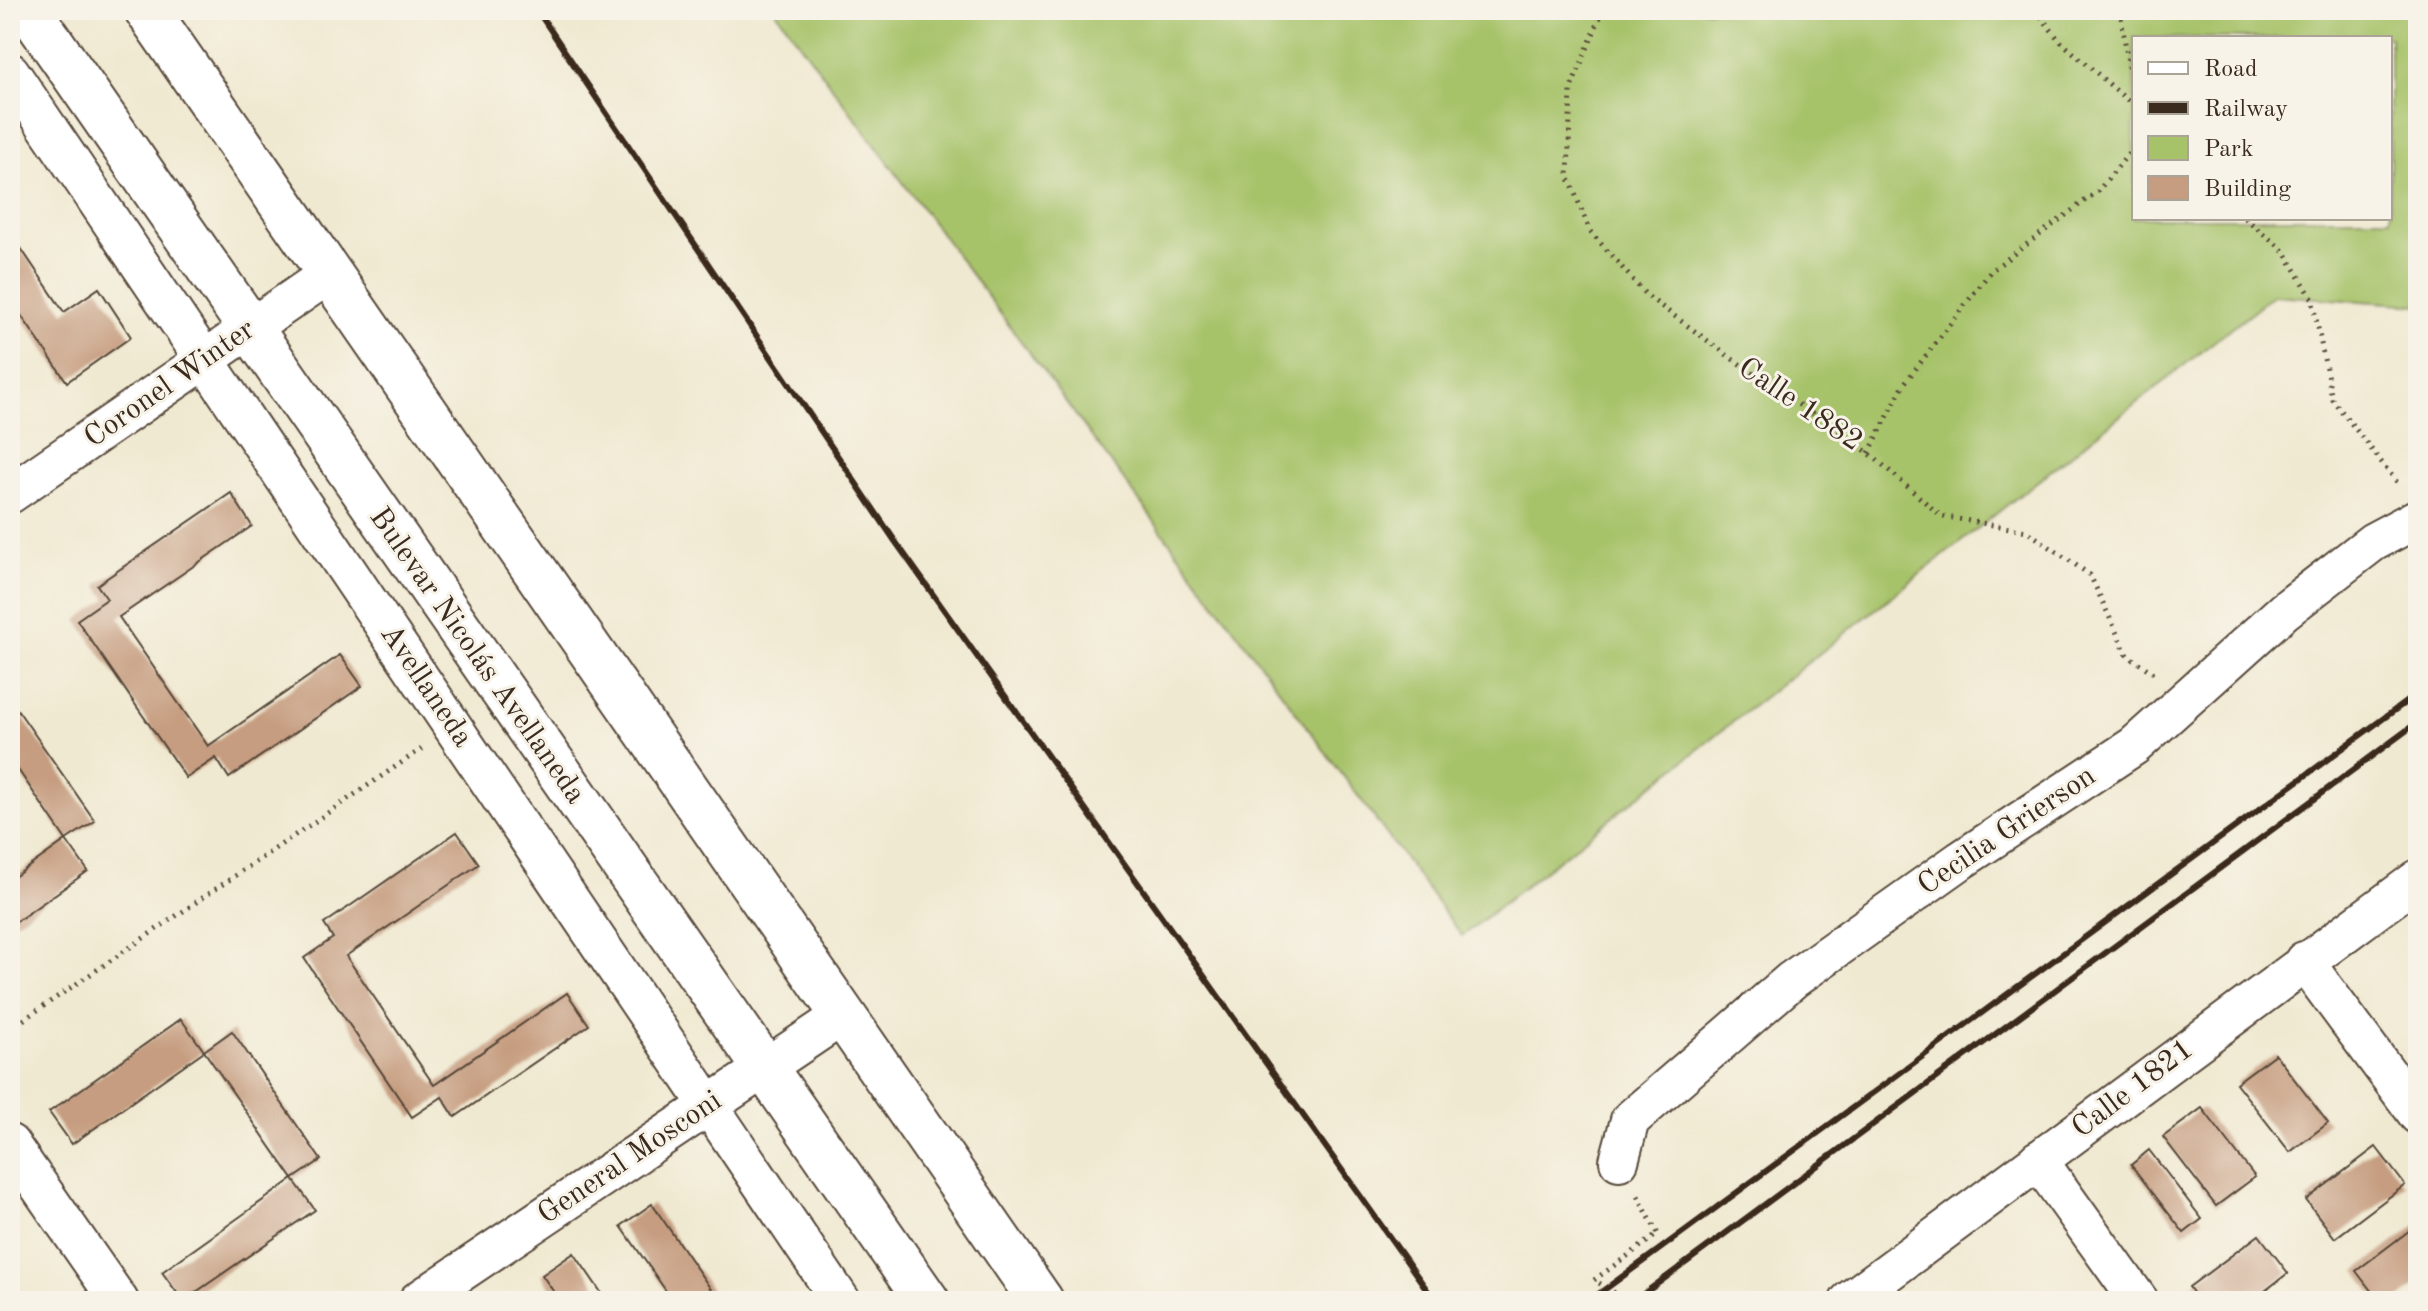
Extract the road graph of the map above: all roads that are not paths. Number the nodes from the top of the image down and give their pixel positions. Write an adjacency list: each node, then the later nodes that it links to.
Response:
1 (29, 10): 5 (main road, Bulevar Nicolás Avellaneda)
2 (147, 10): 4 (main road)
3 (10, 72): 6 (street, Avellaneda)
4 (329, 274): 5 (street, Coronel Winter); 11 (main road)
5 (249, 329): 6 (street, Coronel Winter); 12 (main road, Bulevar Nicolás Avellaneda)
6 (203, 362): 7 (street, Coronel Winter); 13 (street, Avellaneda)
7 (10, 494)
8 (2413, 507): 17 (street, Cecilia Grierson)
9 (2418, 879): 10 (street, Calle 1821)
10 (2304, 961): 14 (street); 16 (street, Calle 1821)
11 (842, 1016): 12 (street, General Mosconi); 22 (main road)
12 (764, 1070): 13 (street, General Mosconi); 21 (main road, Bulevar Nicolás Avellaneda)
13 (709, 1105): 19 (street, General Mosconi); 20 (street, Avellaneda)
14 (2418, 1115)
15 (10, 1144): 18 (street)
16 (2038, 1160): 23 (street, Calle 1821); 24 (street)
17 (1619, 1161)
18 (119, 1301)
19 (418, 1301)
20 (841, 1301)
21 (927, 1301)
22 (1041, 1301)
23 (1849, 1301)
24 (2139, 1301)

